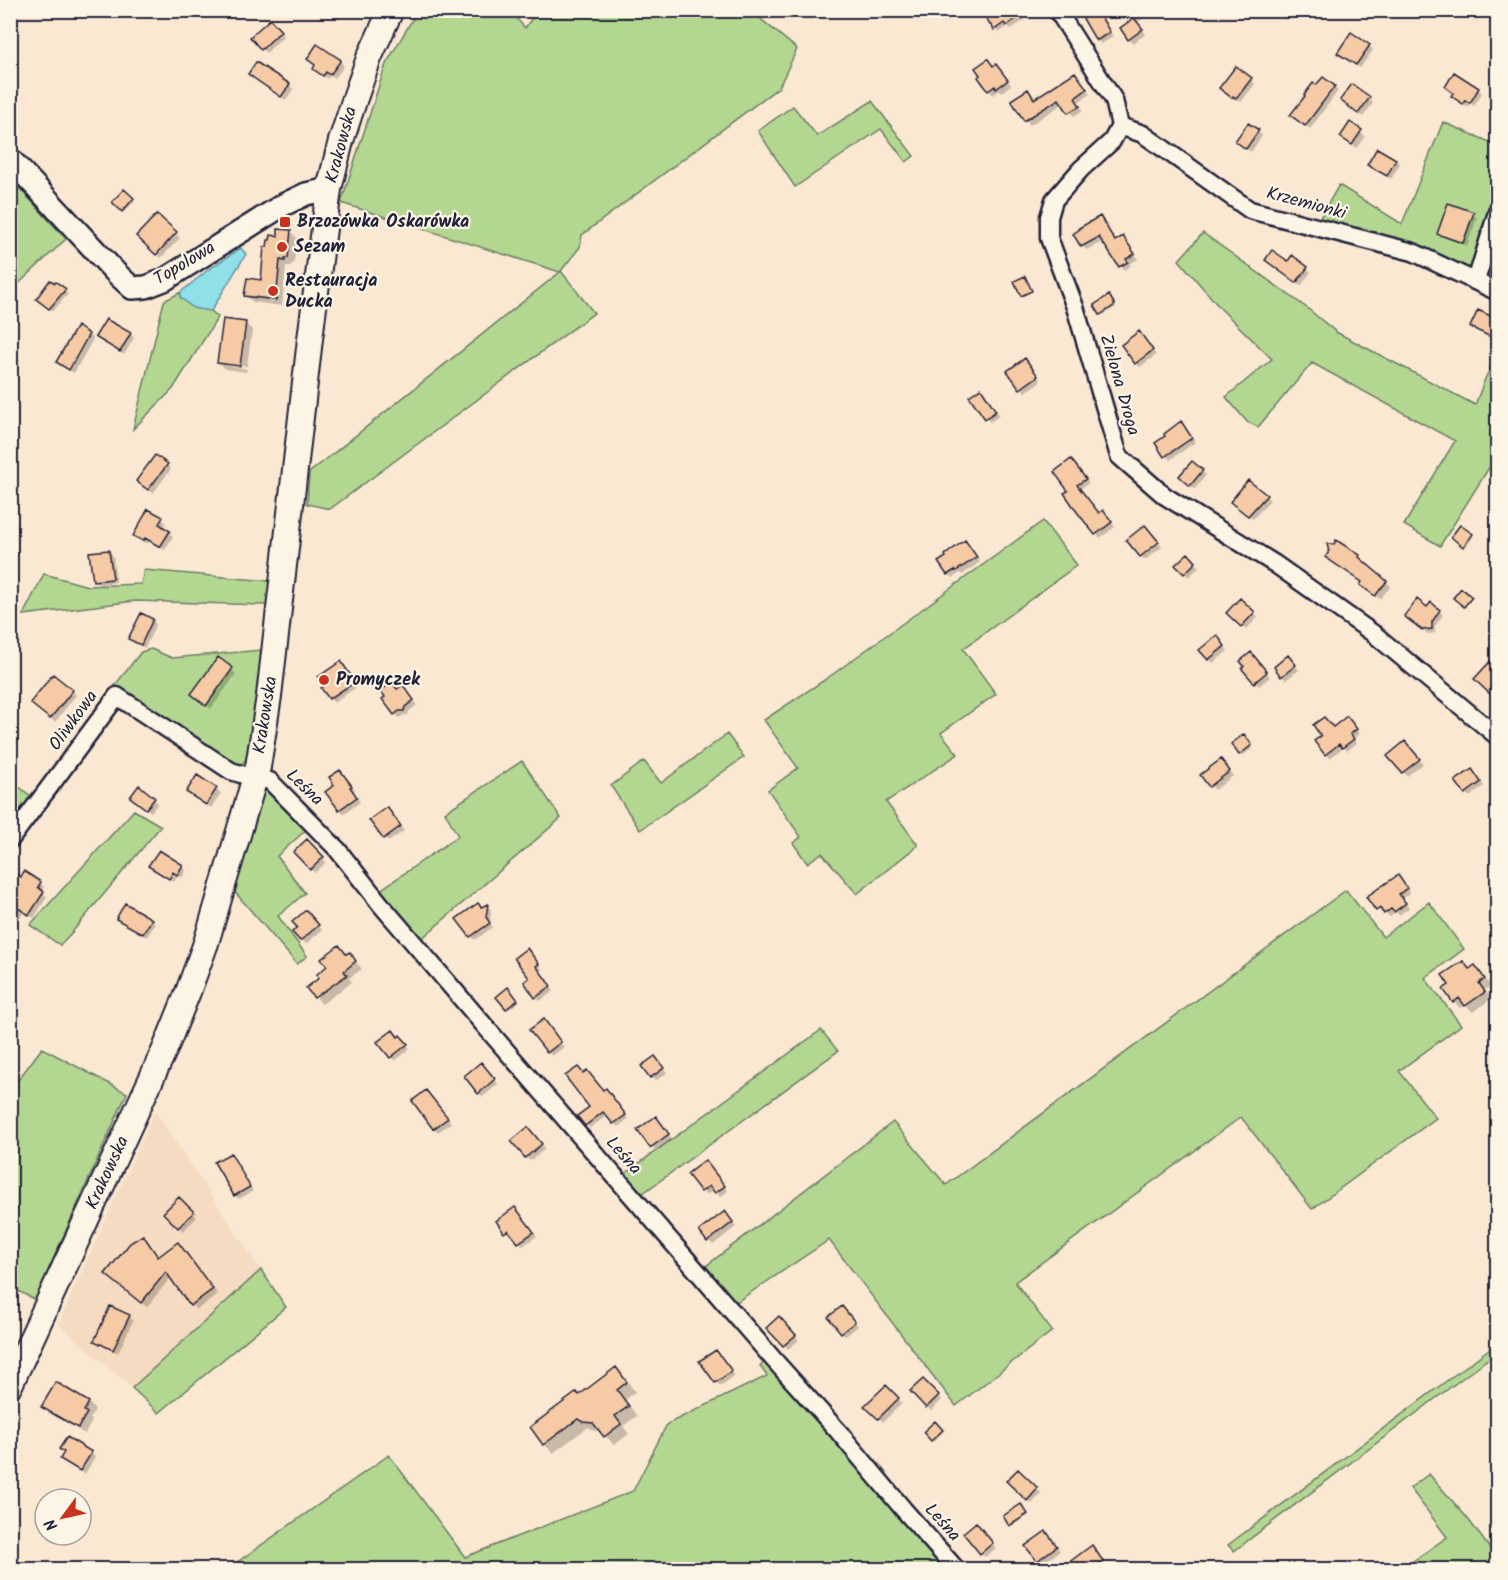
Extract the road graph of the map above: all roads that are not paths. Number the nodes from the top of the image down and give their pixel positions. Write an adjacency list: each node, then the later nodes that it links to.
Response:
1 (391, 10): 5 (main road, Krakowska)
2 (1057, 10): 3 (street)
3 (1120, 126): 7 (street, Krzemionki); 9 (street, Zielona Droga)
4 (10, 159): 5 (street, Topolowa)
5 (329, 189): 10 (main road, Krakowska)
6 (1497, 209): 7 (street)
7 (1476, 281): 8 (street, Krzemionki)
8 (1497, 292)
9 (1497, 737)
10 (254, 778): 11 (street, Oliwkowa); 12 (main road, Krakowska); 13 (street, Leśna)
11 (10, 840)
12 (10, 1384)
13 (957, 1569)

